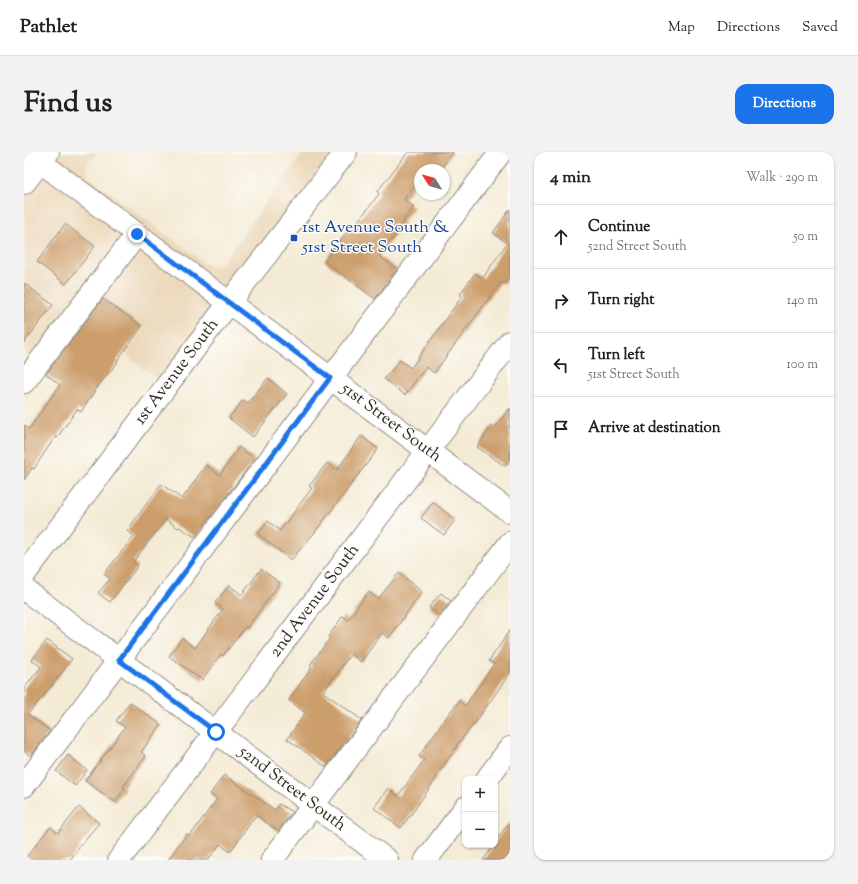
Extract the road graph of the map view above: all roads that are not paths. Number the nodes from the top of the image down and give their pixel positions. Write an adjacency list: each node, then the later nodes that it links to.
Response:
1 (346, 152): 6 (street, 1st Avenue South)
2 (501, 152): 8 (street)
3 (38, 155): 4 (street); 5 (street, 51st Street South)
4 (24, 183)
5 (137, 234): 6 (street, 51st Street South); 9 (street)
6 (229, 303): 8 (street, 51st Street South); 13 (street, 1st Avenue South)
7 (510, 342): 10 (street, 2nd Avenue South)
8 (330, 378): 10 (street, 51st Street South); 15 (street)
9 (24, 382)
10 (428, 451): 11 (street, 51st Street South); 16 (street, 2nd Avenue South)
11 (510, 512)
12 (510, 543): 20 (street)
13 (24, 575)
14 (24, 589): 15 (street, 52nd Street South)
15 (119, 660): 16 (street, 52nd Street South); 19 (street)
16 (216, 732): 20 (street, 52nd Street South); 22 (street, 2nd Avenue South)
17 (510, 748): 18 (street)
18 (489, 776)
19 (24, 786)
20 (313, 805): 23 (street); 24 (street, 52nd Street South)
21 (462, 812): 25 (street)
22 (119, 860)
23 (272, 860)
24 (387, 860)
25 (426, 860)

